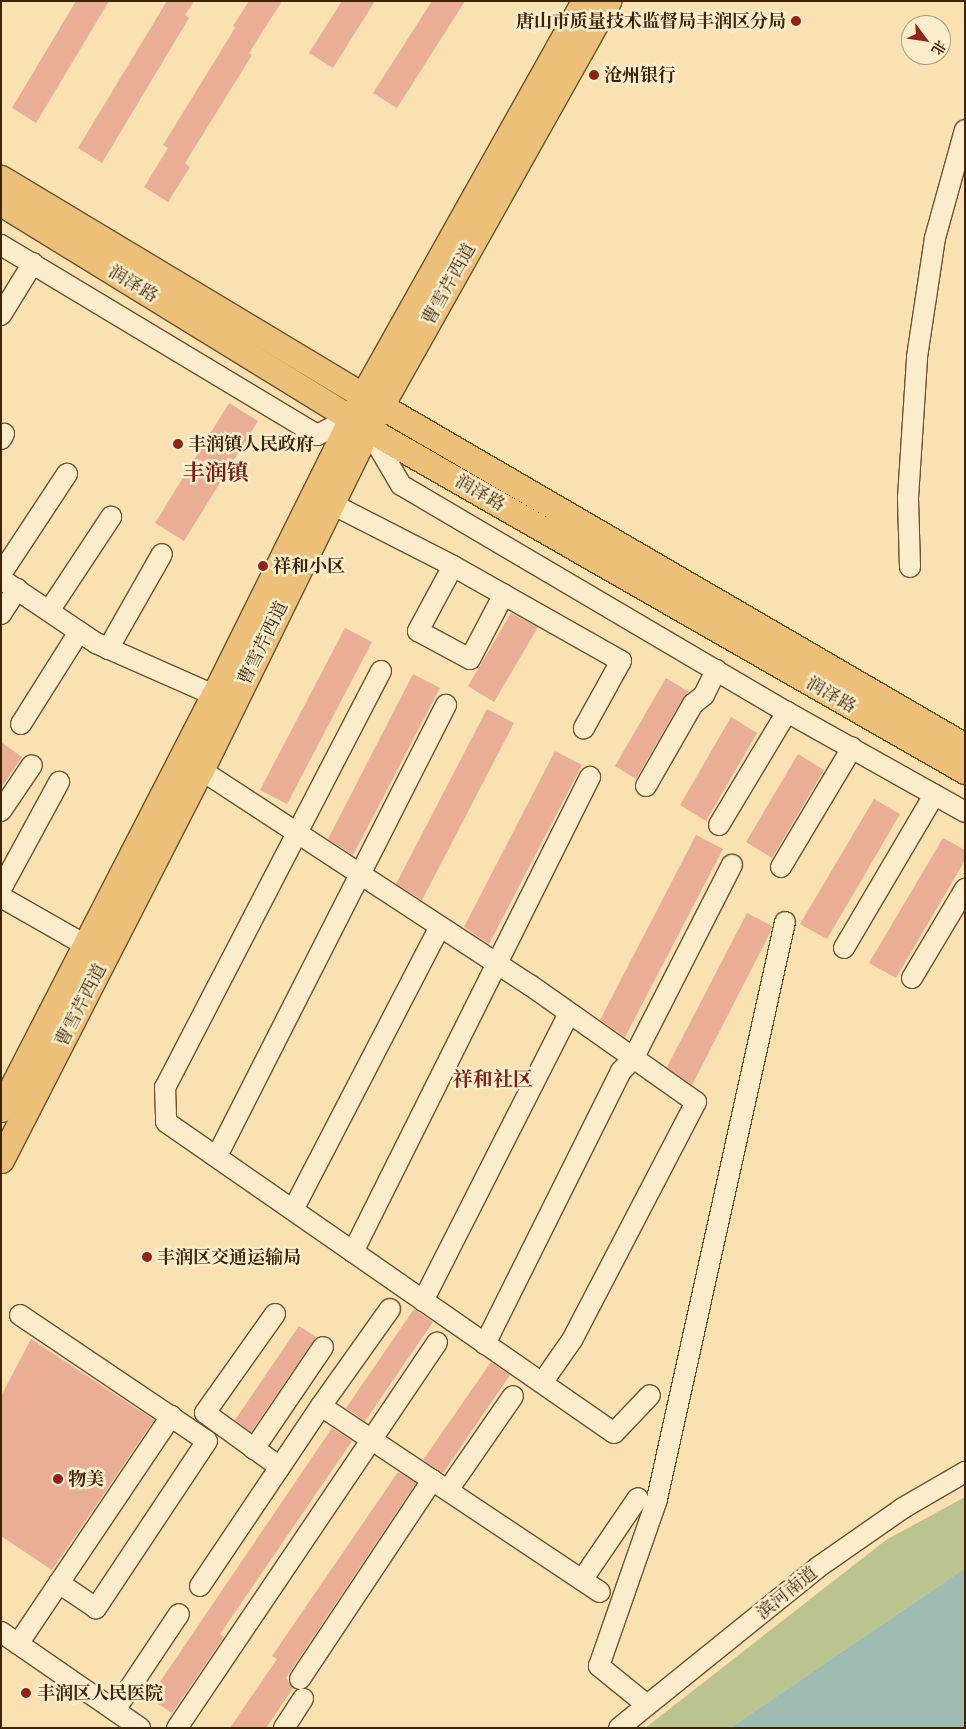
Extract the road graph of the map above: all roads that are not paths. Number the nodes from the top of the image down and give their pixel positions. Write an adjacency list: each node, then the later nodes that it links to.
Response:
1 (584, 1): 9 (main road, 曹雪芹西道)
2 (608, 1): 9 (main road, 曹雪芹西道)
3 (965, 130): 16 (street)
4 (1, 178): 9 (main road, 润泽路)
5 (1, 203): 10 (main road, 润泽路)
6 (1, 245): 7 (street)
7 (32, 263): 8 (street); 10 (street)
8 (1, 315)
9 (372, 401): 10 (main road, 曹雪芹西道); 31 (main road, 润泽路)
10 (360, 423): 12 (main road, 曹雪芹西道); 24 (street); 26 (main road, 曹雪芹西道); 35 (main road, 润泽路)
11 (67, 474): 17 (street)
12 (332, 504): 15 (street); 34 (main road, 曹雪芹西道)
13 (111, 517): 20 (street)
14 (162, 554): 23 (street)
15 (453, 566): 19 (street); 19 (street)
16 (910, 567)
17 (1, 574)
18 (9, 584): 20 (street); 21 (street)
19 (504, 594): 30 (street)
20 (49, 611): 22 (street)
21 (1, 614)
22 (79, 632): 23 (street); 29 (street)
23 (108, 649): 26 (street)
24 (716, 670): 28 (street); 38 (street)
25 (381, 671): 43 (street)
26 (214, 695): 52 (main road, 曹雪芹西道)
27 (446, 705): 46 (street)
28 (787, 712): 32 (street); 42 (street)
29 (21, 724)
30 (584, 728)
31 (965, 746)
32 (852, 748): 39 (street); 45 (street)
33 (32, 765): 40 (street)
34 (201, 770): 43 (street); 60 (main road, 曹雪芹西道)
35 (965, 772)
36 (590, 777): 54 (street)
37 (59, 782): 48 (street)
38 (646, 786)
39 (934, 795): 41 (street); 53 (street)
40 (1, 811)
41 (965, 812)
42 (719, 825)
43 (296, 833): 46 (street); 59 (street)
44 (732, 865): 57 (street)
45 (781, 867)
46 (359, 874): 51 (street); 59 (street)
47 (965, 888): 55 (street)
48 (1, 889)
49 (1, 897): 52 (street)
50 (785, 922): 90 (street)
51 (440, 927): 54 (street); 61 (street)
52 (85, 945): 58 (main road, 曹雪芹西道)
53 (844, 948)
54 (497, 964): 56 (street); 62 (street)
55 (912, 978)
56 (568, 1013): 57 (street); 63 (street)
57 (633, 1059): 68 (street); 70 (street)
58 (1, 1109)
59 (217, 1156): 61 (street)
60 (1, 1160)
61 (293, 1210): 62 (street)
62 (353, 1252): 63 (street)
63 (423, 1301): 68 (street)
64 (390, 1309): 73 (street)
65 (275, 1314): 76 (street)
66 (20, 1315): 74 (street)
67 (437, 1343): 75 (street)
68 (485, 1344): 70 (street)
69 (323, 1347): 76 (street)
70 (542, 1383): 71 (street)
71 (650, 1395)
72 (513, 1396): 79 (street)
73 (321, 1406): 75 (street); 77 (street)
74 (171, 1416): 82 (street); 82 (street)
75 (372, 1440): 79 (street); 93 (street)
76 (254, 1449): 77 (street)
77 (280, 1467): 83 (street)
78 (965, 1472): 90 (street, 滨河南道)
79 (440, 1485): 81 (street); 88 (street)
80 (638, 1498): 81 (street)
81 (582, 1580): 84 (street)
82 (59, 1583): 87 (street)
83 (200, 1586)
84 (600, 1592)
85 (179, 1614): 91 (street)
86 (1, 1632): 87 (street)
87 (18, 1644): 91 (street)
88 (300, 1679)
89 (303, 1699): 94 (street)
90 (647, 1705): 95 (street, 滨河南道)
91 (114, 1710): 92 (street)
92 (140, 1728)
93 (177, 1728)
94 (284, 1728)
95 (619, 1728)

